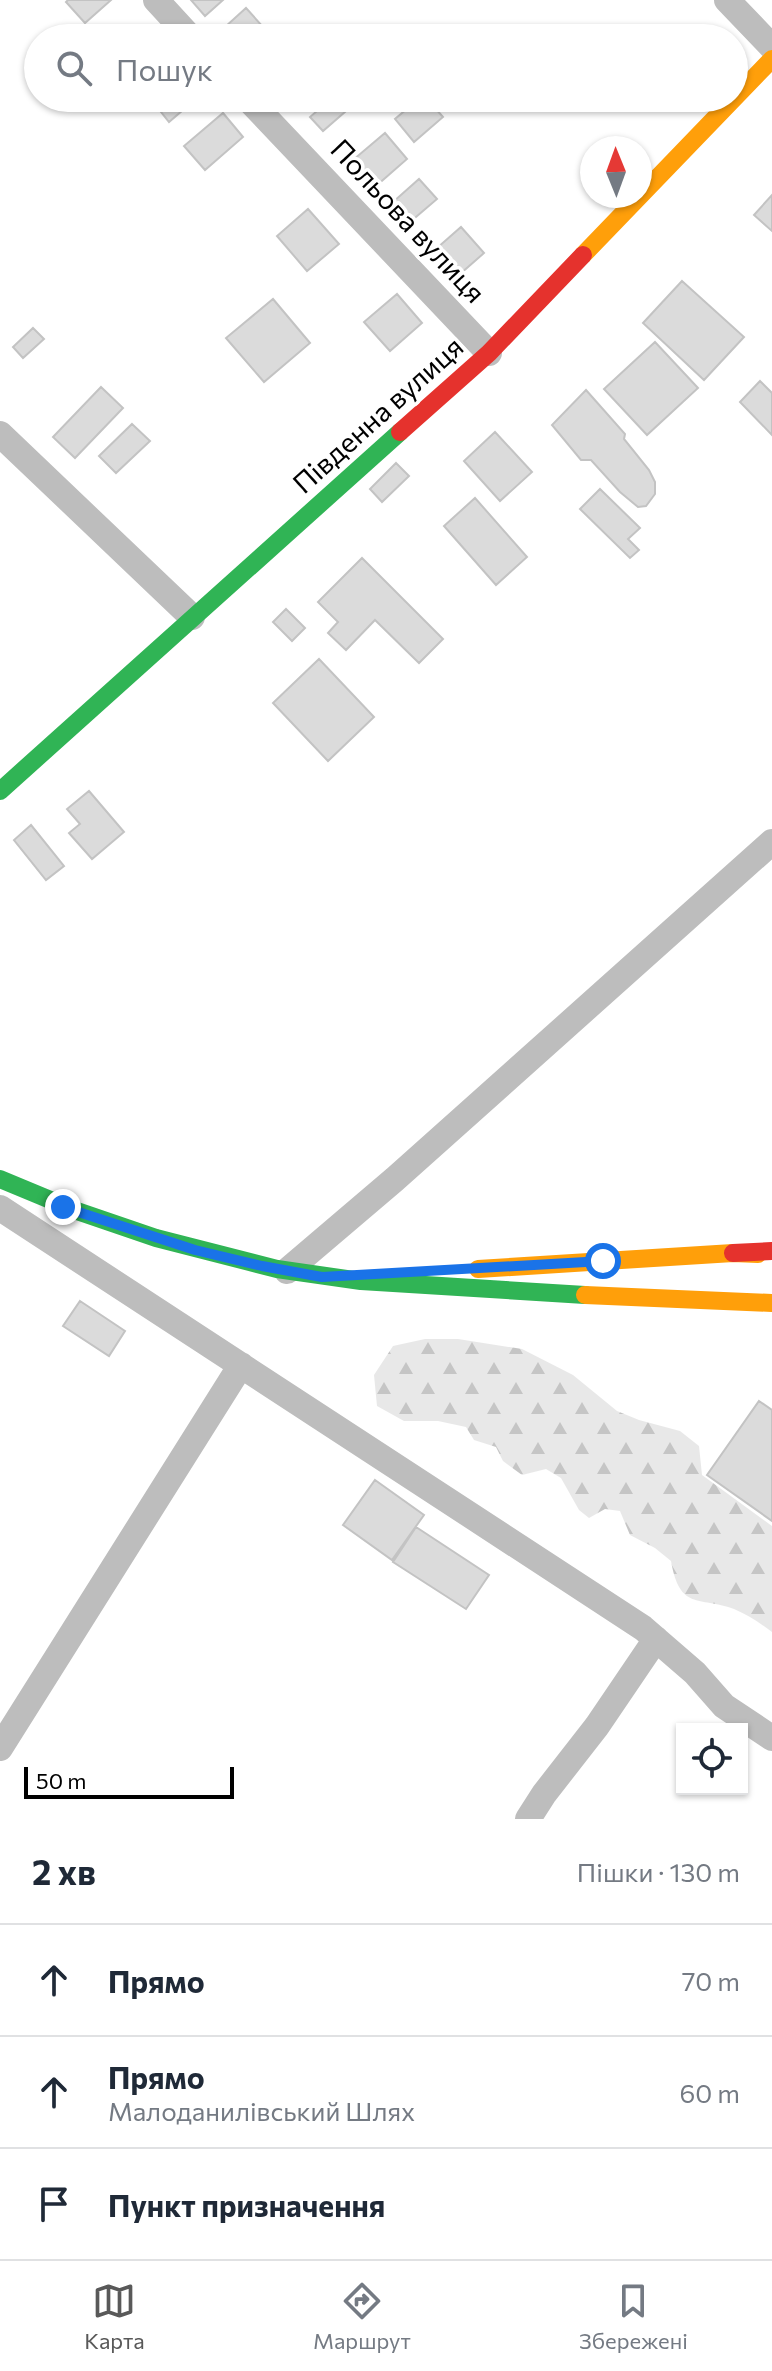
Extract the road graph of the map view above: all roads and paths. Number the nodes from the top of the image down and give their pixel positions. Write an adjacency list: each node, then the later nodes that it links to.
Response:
1 (156, 0): 3 (street)
2 (727, 0): 4 (street)
3 (178, 24)
4 (772, 47)
5 (772, 59): 6 (main road, Південна вулиця)
6 (748, 84)
7 (260, 112): 9 (street, Польова вулиця)
8 (721, 112): 9 (main road, Південна вулиця)
9 (489, 353): 11 (main road, Південна вулиця)
10 (0, 434): 11 (street)
11 (192, 617): 12 (main road, Південна вулиця)
12 (0, 791)
13 (772, 842): 17 (street)
14 (0, 1179): 17 (main road)
15 (0, 1208): 20 (street)
16 (772, 1252): 18 (main road)
17 (287, 1271): 18 (main road)
18 (322, 1277): 19 (main road)
19 (772, 1303)
20 (241, 1365): 21 (street); 23 (street)
21 (656, 1639): 22 (street); 24 (street)
22 (772, 1738)
23 (0, 1748)
24 (528, 1819)

